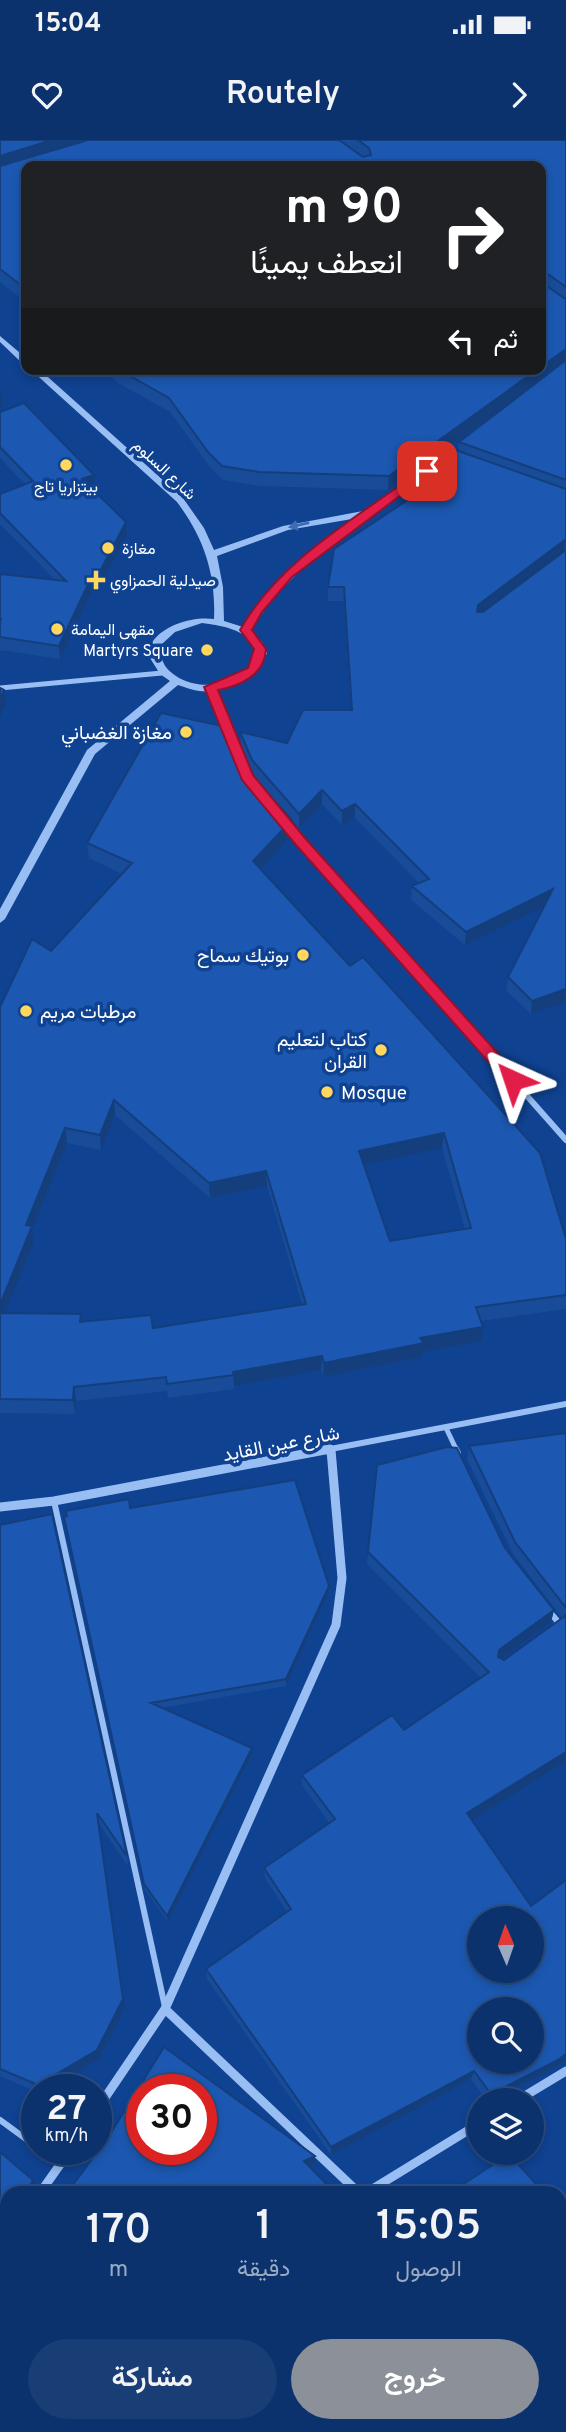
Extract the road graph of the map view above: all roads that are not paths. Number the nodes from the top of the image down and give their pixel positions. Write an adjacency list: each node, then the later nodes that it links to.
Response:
1 (0, 338): 2 (street)
2 (21, 357)
3 (41, 375): 6 (street, شارع السلوم)
4 (427, 471): 5 (street)
5 (366, 513): 6 (street, one-way to 6); 8 (street)
6 (214, 554): 7 (street, شارع السلوم)
7 (219, 621): 8 (street); 9 (street)
8 (246, 630): 11 (street)
9 (162, 673): 10 (street); 12 (street)
10 (175, 682): 11 (street); 15 (street)
11 (211, 687): 13 (street)
12 (0, 688)
13 (236, 751)
14 (278, 814): 16 (street)
15 (0, 919)
16 (566, 1140)
17 (566, 1404): 18 (street, شارع عين القايد)
18 (446, 1428): 19 (street, شارع عين القايد); 20 (lane)
19 (331, 1450): 21 (street, شارع عين القايد); 25 (street)
20 (463, 1463)
21 (54, 1501): 22 (street, شارع عين القايد); 25 (lane)
22 (0, 1507)
23 (542, 1601): 24 (lane)
24 (549, 1630)
25 (165, 2009): 27 (street); 34 (street)
26 (566, 2071): 28 (street)
27 (112, 2087)
28 (538, 2088)
29 (0, 2120): 31 (lane)
30 (467, 2131): 35 (street)
31 (21, 2135)
32 (60, 2165): 33 (street)
33 (45, 2186)
34 (352, 2186)
35 (377, 2186)

